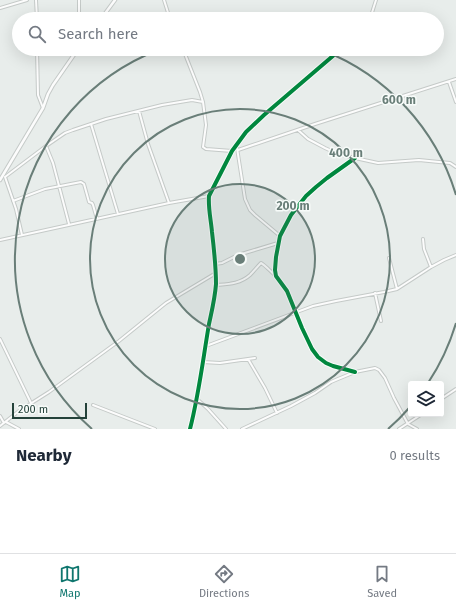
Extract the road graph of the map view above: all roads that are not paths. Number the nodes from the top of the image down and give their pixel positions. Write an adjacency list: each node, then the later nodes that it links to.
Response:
1 (27, 0): 7 (street)
2 (36, 0): 8 (street)
3 (79, 0): 9 (street)
4 (115, 0): 10 (street)
5 (164, 0): 11 (street)
6 (376, 0): 12 (street)
7 (0, 8)
8 (37, 12)
9 (79, 12)
10 (107, 12)
11 (168, 12)
12 (372, 12)
13 (36, 56): 21 (street)
14 (73, 56): 21 (street)
15 (186, 56): 19 (street)
16 (333, 56): 26 (street)
17 (456, 80): 18 (street)
18 (449, 82): 20 (street); 24 (street)
19 (203, 102): 22 (street); 28 (street)
20 (456, 102)
21 (43, 108): 31 (street)
22 (139, 111): 23 (street); 36 (street)
23 (91, 124): 25 (street); 37 (street)
24 (298, 130): 27 (street); 29 (street)
25 (46, 146): 31 (street); 33 (street)
26 (236, 146): 27 (street); 28 (street)
27 (238, 150): 41 (street)
28 (232, 151): 34 (street)
29 (355, 158): 30 (street); 41 (street)
30 (456, 167)
31 (5, 175): 32 (street); 35 (street)
32 (0, 180)
33 (59, 186): 35 (street); 38 (street); 39 (street)
34 (209, 196): 36 (street); 47 (street)
35 (14, 201): 40 (street)
36 (169, 203): 37 (street)
37 (118, 214): 38 (street)
38 (97, 219): 39 (street)
39 (69, 224): 40 (street)
40 (22, 235): 43 (street)
41 (280, 236): 44 (street)
42 (423, 239): 48 (street)
43 (0, 240)
44 (278, 243): 47 (street); 50 (street)
45 (456, 255): 48 (street)
46 (389, 258): 52 (street)
47 (215, 264): 49 (street)
48 (431, 267): 52 (street)
49 (216, 273): 51 (street); 65 (street)
50 (276, 276): 51 (street); 54 (street)
51 (216, 286): 57 (street)
52 (397, 289): 53 (street)
53 (375, 294): 54 (street); 55 (street)
54 (296, 313): 57 (street); 61 (street)
55 (381, 321)
56 (0, 339): 65 (street)
57 (206, 346): 60 (street)
58 (255, 358): 59 (street)
59 (248, 359): 60 (street); 67 (street)
60 (203, 362): 64 (street)
61 (356, 372): 67 (street); 71 (street)
62 (456, 388): 63 (street)
63 (444, 397)
64 (197, 399): 75 (street); 76 (street)
65 (31, 403): 70 (street)
66 (93, 405): 74 (street)
67 (277, 413): 77 (street)
68 (0, 416): 70 (street)
69 (418, 417): 71 (street)
70 (5, 423): 72 (street); 73 (street)
71 (408, 424): 78 (street); 79 (street)
72 (0, 426)
73 (19, 429)
74 (155, 429)
75 (190, 429)
76 (226, 429)
77 (242, 429)
78 (399, 429)
79 (417, 429)

